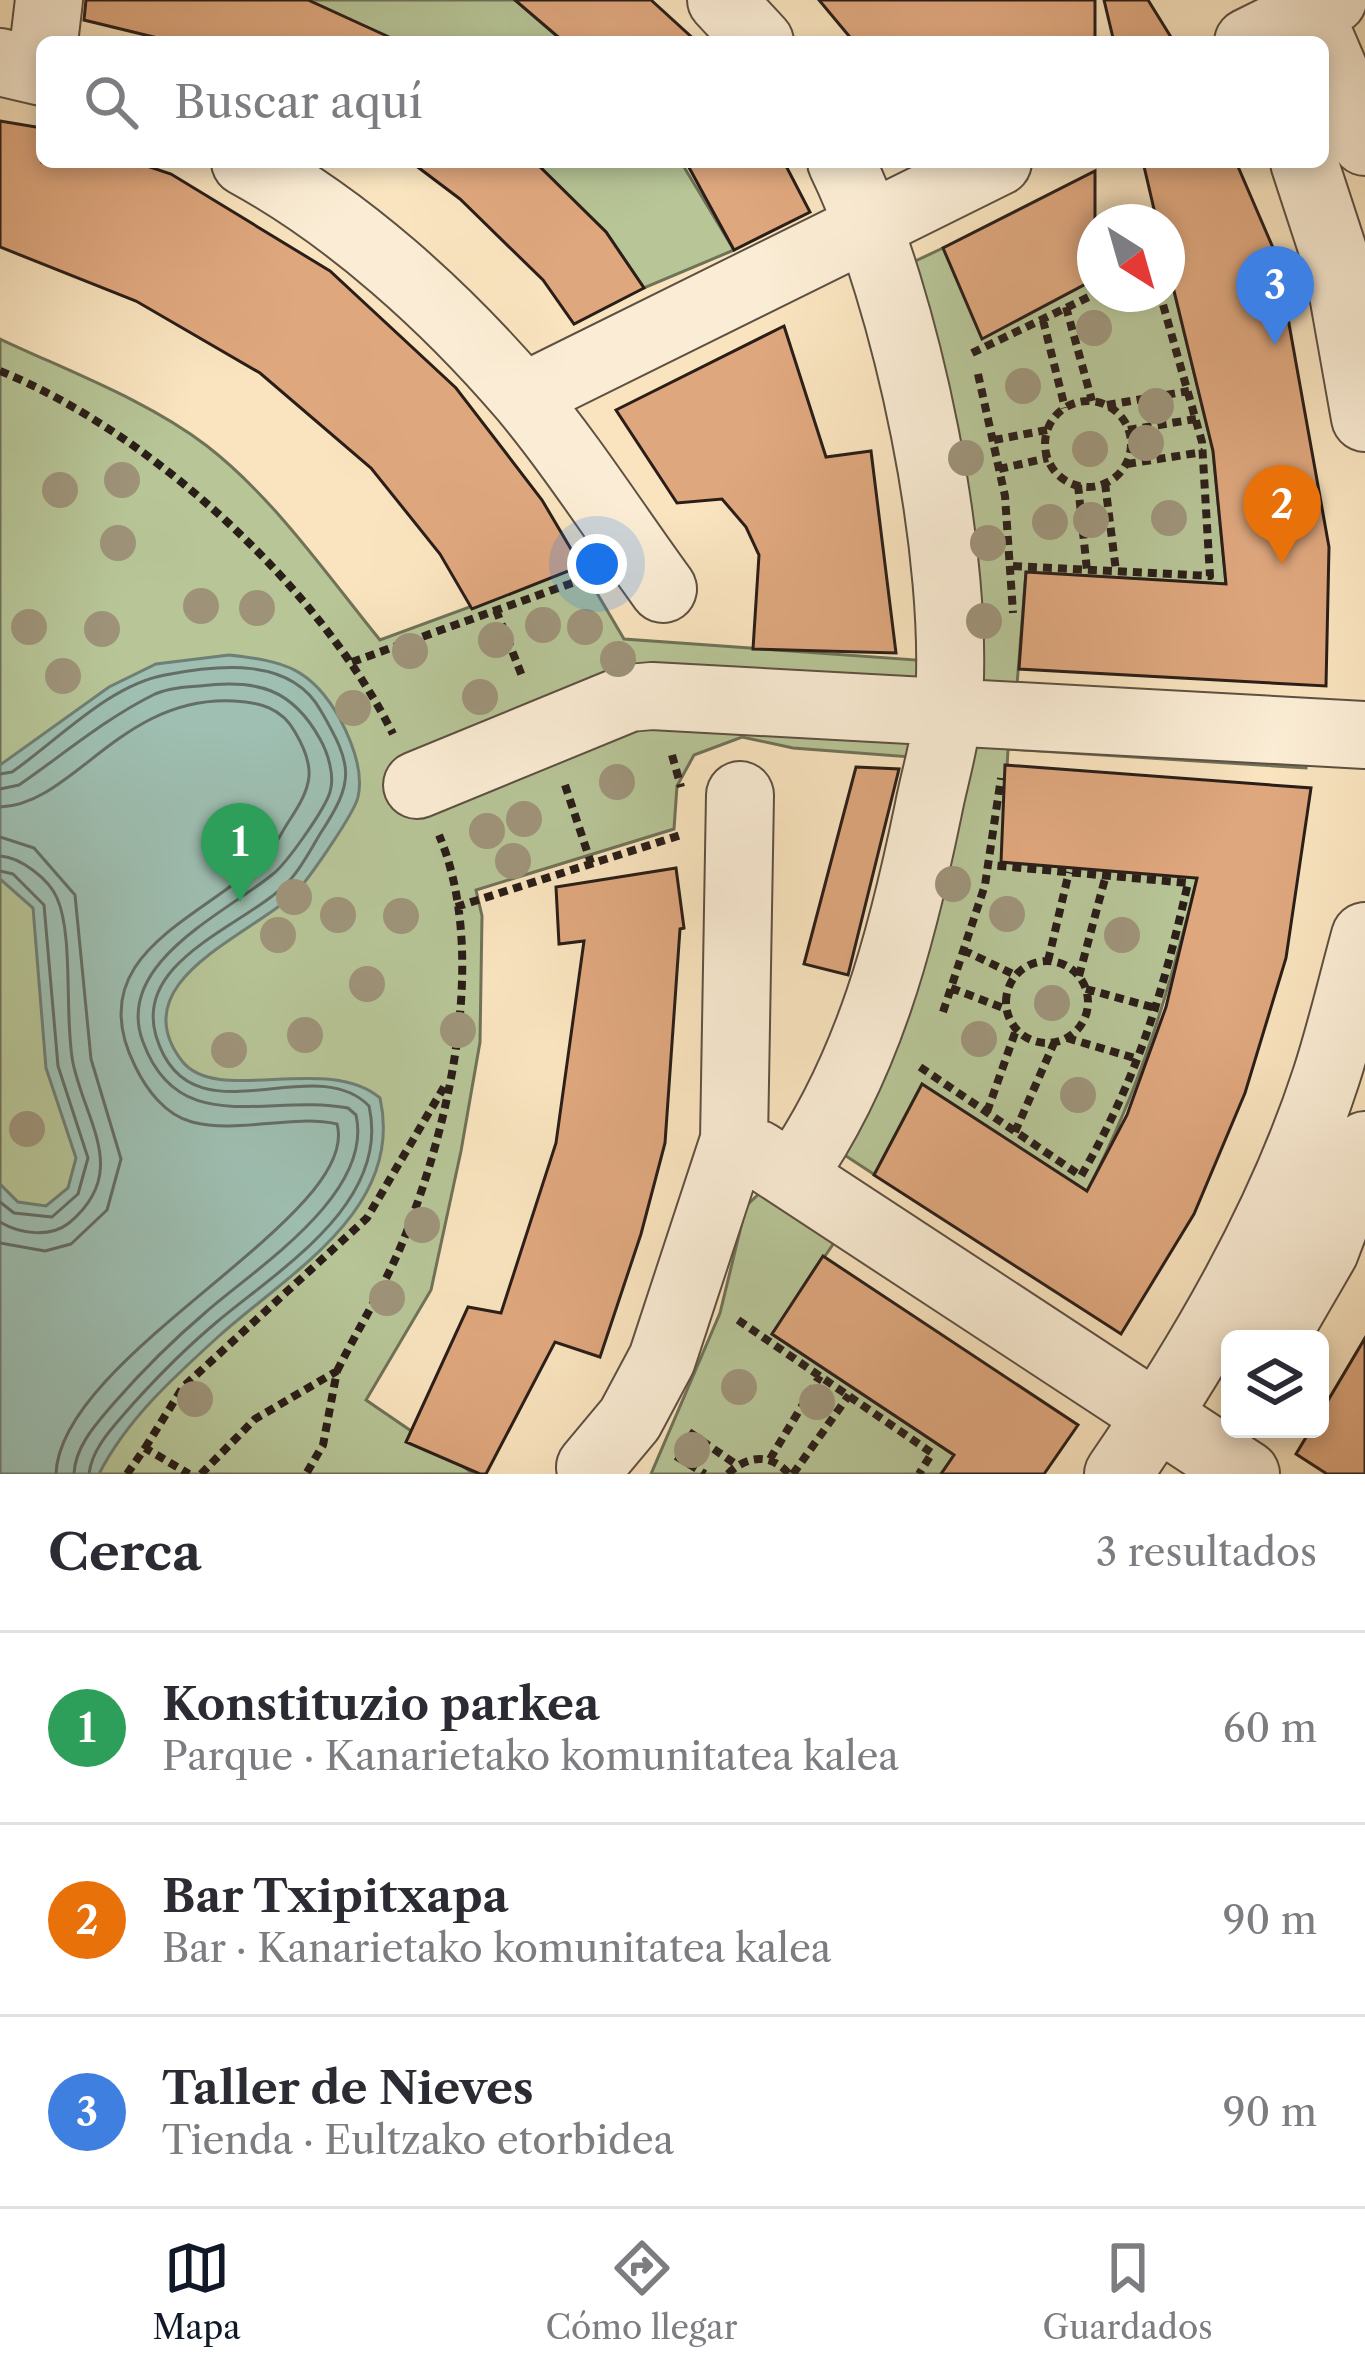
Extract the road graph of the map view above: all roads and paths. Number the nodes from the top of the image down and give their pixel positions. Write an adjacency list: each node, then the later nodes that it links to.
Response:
1 (49, 0): 5 (street)
2 (721, 0): 6 (street)
3 (1221, 0): 7 (street)
4 (1316, 4): 8 (street); 9 (street)
5 (45, 36)
6 (754, 36)
7 (1244, 36)
8 (1259, 36)
9 (1327, 36)
10 (1329, 41): 13 (street)
11 (0, 62): 12 (street)
12 (36, 70)
13 (1365, 142)
14 (255, 168): 26 (street)
15 (844, 168): 18 (street)
16 (986, 168): 18 (street)
17 (1306, 168): 30 (street)
18 (871, 224): 26 (street); 49 (street)
19 (1077, 303): 20 (path)
20 (1066, 308): 22 (path); 27 (path)
21 (1165, 312): 25 (path)
22 (1043, 320): 23 (path); 29 (path)
23 (972, 353)
24 (0, 371): 47 (path)
25 (1189, 391): 28 (path); 31 (path)
26 (523, 397): 45 (street)
27 (1092, 401): 28 (path); 29 (path)
28 (1106, 405): 33 (path)
29 (1065, 408): 32 (path)
30 (1365, 418)
31 (1196, 419): 33 (path); 35 (path)
32 (1047, 430): 34 (path); 36 (path)
33 (1128, 430): 37 (path)
34 (994, 440)
35 (1203, 452): 37 (path); 43 (path)
36 (1048, 458): 38 (path); 40 (path)
37 (1126, 464): 39 (path)
38 (999, 469)
39 (1105, 483): 40 (path); 43 (path)
40 (1078, 485): 42 (path)
41 (1013, 566): 42 (path)
42 (1087, 570): 43 (path)
43 (1116, 571)
44 (593, 575): 46 (path)
45 (663, 589)
46 (496, 610): 47 (path); 48 (path)
47 (352, 662): 52 (path)
48 (522, 676)
49 (948, 712): 50 (street); 52 (street); 79 (street)
50 (1365, 736)
51 (565, 784): 55 (path)
52 (418, 785): 59 (path)
53 (740, 795): 77 (street)
54 (683, 834): 55 (path)
55 (591, 863): 59 (path)
56 (988, 865): 57 (path)
57 (1069, 872): 58 (path); 62 (path)
58 (1106, 875): 64 (path); 68 (path)
59 (456, 907): 74 (path)
60 (1365, 936): 86 (street)
61 (965, 952): 63 (path)
62 (1048, 961): 63 (path); 64 (path)
63 (1016, 975): 67 (path)
64 (1079, 976): 66 (path)
65 (952, 988): 67 (path)
66 (1086, 989): 68 (path); 70 (path)
67 (1006, 1009): 69 (path)
68 (1159, 1009): 72 (path)
69 (1016, 1030): 71 (path); 75 (path)
70 (1067, 1038): 71 (path); 72 (path)
71 (1054, 1043): 76 (path)
72 (1138, 1059): 76 (path)
73 (920, 1067): 75 (path)
74 (454, 1070): 82 (path); 87 (path)
75 (986, 1112): 76 (path)
76 (1015, 1132)
77 (734, 1140): 79 (street); 91 (street)
78 (1365, 1145): 81 (street)
79 (792, 1176): 86 (street)
80 (727, 1312): 83 (path)
81 (1279, 1330)
82 (338, 1371): 94 (path); 95 (path)
83 (820, 1376): 84 (path); 89 (path)
84 (849, 1395): 98 (path); 99 (path)
85 (684, 1429): 90 (path)
86 (1208, 1446): 100 (street)
87 (145, 1448): 92 (path); 93 (path)
88 (669, 1452): 96 (path)
89 (770, 1459): 90 (path); 98 (path)
90 (737, 1465): 97 (path)
91 (590, 1467)
92 (127, 1474)
93 (189, 1474)
94 (201, 1474)
95 (306, 1474)
96 (705, 1474)
97 (728, 1474)
98 (791, 1474)
99 (919, 1474)
100 (1118, 1474)

